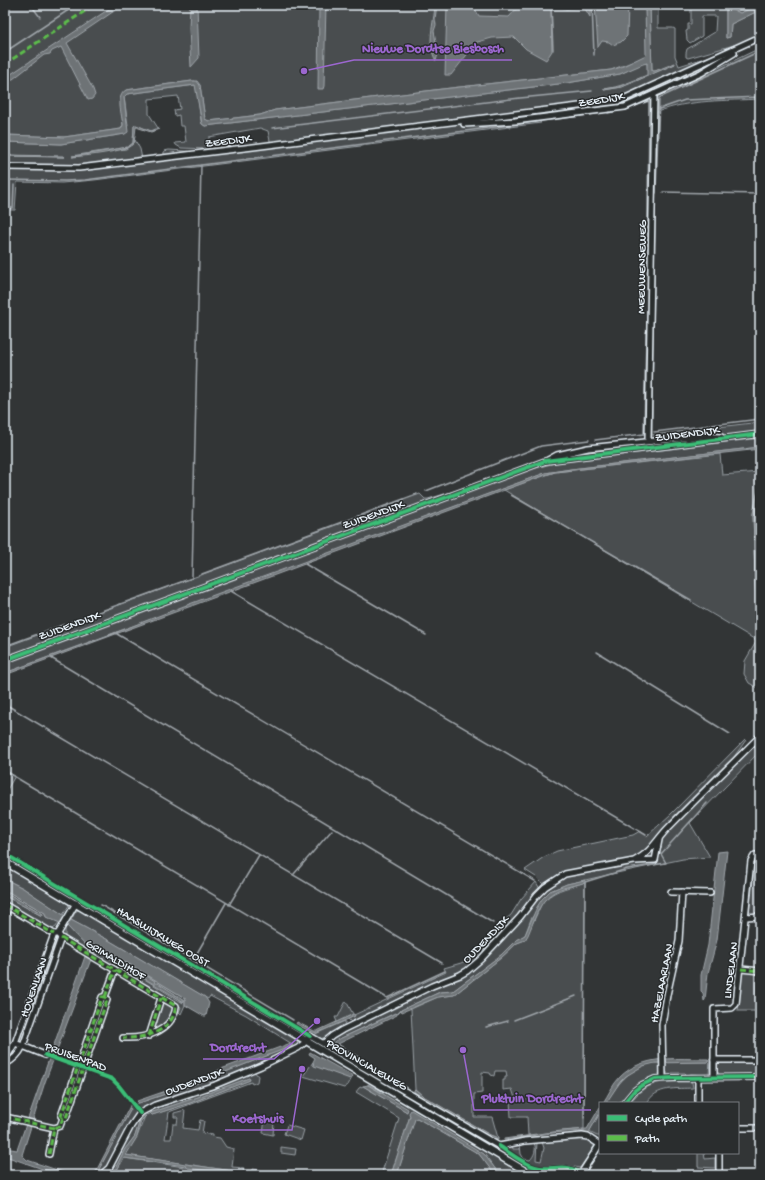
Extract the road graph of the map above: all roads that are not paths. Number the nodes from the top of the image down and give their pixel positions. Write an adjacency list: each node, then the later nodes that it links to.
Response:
1 (760, 37): 2 (street, ZEEDIJK)
2 (739, 48): 3 (street, ZEEDIJK); 4 (street, ZEEDIJK)
3 (654, 94): 4 (street, ZEEDIJK); 8 (street, MEEUWENSEWEG)
4 (453, 122): 5 (street, ZEEDIJK)
5 (5, 167)
6 (760, 434): 7 (street, ZUIDENDIJK)
7 (737, 437): 8 (street); 9 (street, ZUIDENDIJK)
8 (648, 441): 9 (street)
9 (545, 462): 10 (street, ZUIDENDIJK)
10 (5, 660)
11 (760, 736): 12 (street, OUDENDIJK)
12 (659, 838): 14 (street, OUDENDIJK); 14 (street, OUDENDIJK)
13 (760, 855): 23 (street, LINDELAAN)
14 (634, 861): 33 (street, OUDENDIJK)
15 (5, 862): 20 (main road, PROVINCIALEWEG)
16 (670, 892): 17 (street)
17 (682, 892): 18 (street); 43 (street, HAZELAARLAAN)
18 (710, 893)
19 (7, 906): 22 (street); 24 (street, GRIMALDIHOF)
20 (74, 906): 24 (street, HOVENLAAN); 31 (main road, PROVINCIALEWEG)
21 (760, 916): 23 (street)
22 (5, 917)
23 (746, 917): 25 (street, LINDELAAN)
24 (58, 935): 26 (street, GRIMALDIHOF); 32 (street, HOVENLAAN); 34 (street, HOVENLAAN)
25 (741, 969): 27 (street); 38 (street, LINDELAAN)
26 (115, 970): 28 (street, GRIMALDIHOF); 48 (street)
27 (760, 971)
28 (162, 998): 29 (street); 29 (street, GRIMALDIHOF)
29 (149, 1036): 30 (street, GRIMALDIHOF)
30 (123, 1038)
31 (306, 1041): 33 (street, OUDENDIJK); 35 (main road, PROVINCIALEWEG); 55 (street, OUDENDIJK)
32 (15, 1043): 34 (street, PRUISENPAD); 37 (street, HOVENLAAN)
33 (324, 1043): 35 (street)
34 (23, 1046): 36 (street, PRUISENPAD); 40 (street, HOVENLAAN)
35 (328, 1050): 51 (street); 56 (main road, PROVINCIALEWEG)
36 (45, 1055)
37 (5, 1056)
38 (714, 1060): 39 (street); 41 (street, LINDELAAN)
39 (760, 1060)
40 (5, 1064)
41 (714, 1077): 42 (street); 44 (street)
42 (760, 1077)
43 (663, 1078): 44 (street); 45 (street)
44 (698, 1078): 46 (street)
45 (625, 1102)
46 (698, 1102)
47 (5, 1117): 48 (street)
48 (54, 1128): 53 (street)
49 (739, 1128): 50 (street)
50 (760, 1128)
51 (599, 1143)
52 (599, 1146): 57 (street)
53 (49, 1154)
54 (719, 1154): 58 (street)
55 (101, 1175)
56 (532, 1175)
57 (581, 1175)
58 (719, 1175)

